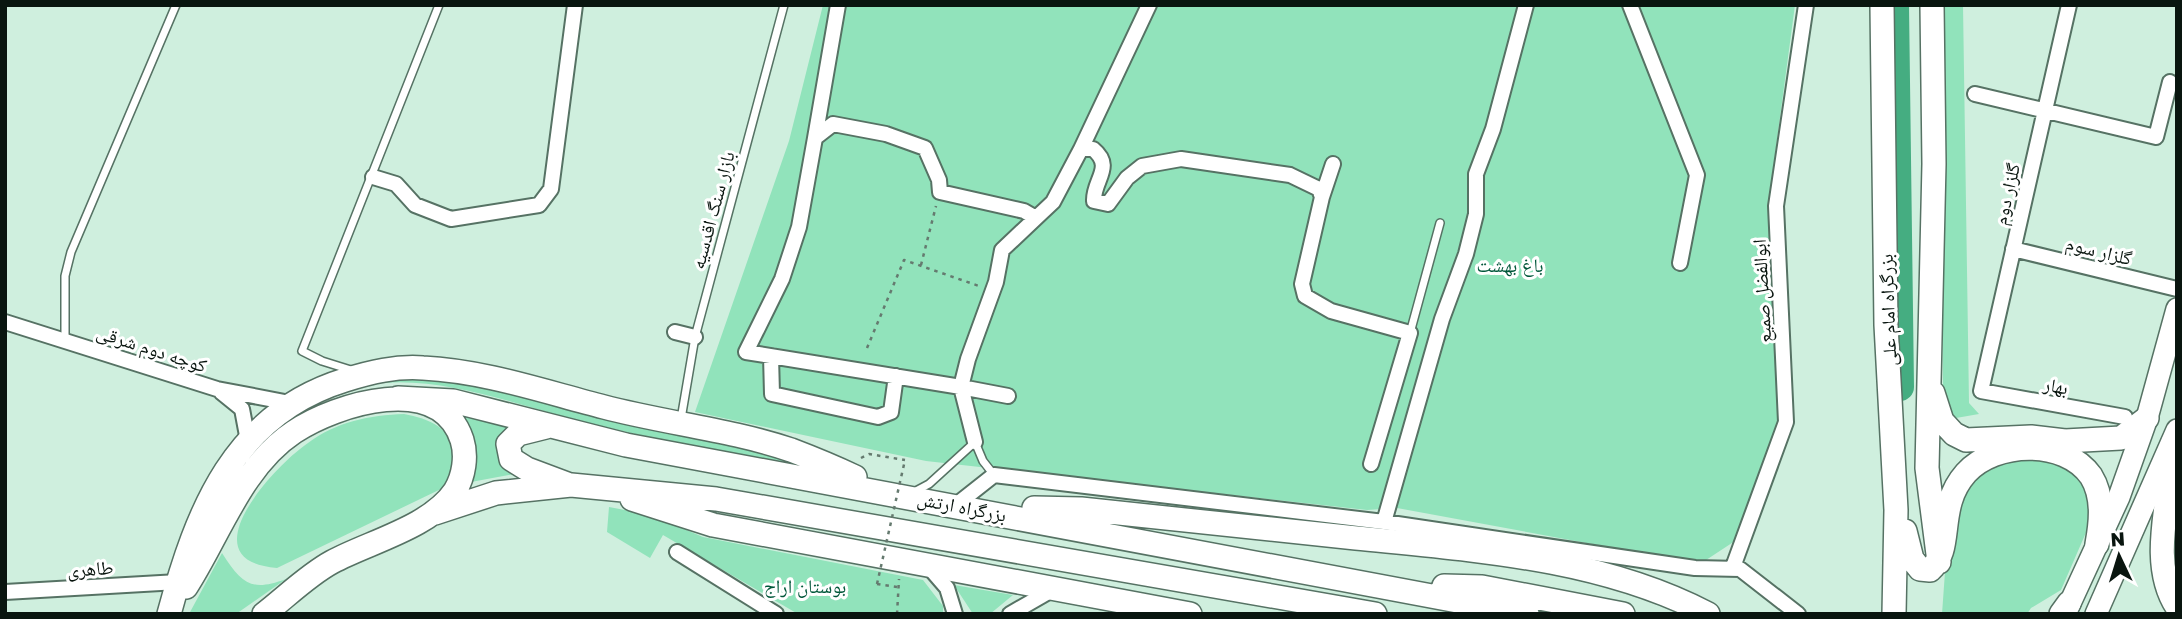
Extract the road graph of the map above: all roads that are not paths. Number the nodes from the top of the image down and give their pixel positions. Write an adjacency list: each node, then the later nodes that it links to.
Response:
1 (176, 5): 31 (lane)
2 (439, 5): 19 (lane)
3 (575, 5): 19 (street)
4 (784, 5): 30 (lane, بازار سنگ اقدسیه)
5 (838, 5): 16 (street)
6 (1149, 5): 17 (street)
7 (1526, 5): 56 (street)
8 (1630, 5): 24 (street)
9 (1806, 5): 61 (street, ابوالفضل صمیع)
10 (1882, 5): 54 (highway, بزرگراه امام علی)
11 (1932, 5): 33 (highway, بزرگراه امام علی)
12 (2069, 5): 15 (street, گلزار دوم)
13 (2170, 82): 15 (street)
14 (1975, 94): 15 (street)
15 (2045, 110): 23 (street, گلزار دوم)
16 (815, 138): 21 (street); 32 (street)
17 (1081, 149): 20 (street); 21 (street)
18 (1333, 164): 20 (street)
19 (373, 177): 34 (lane)
20 (1322, 197): 29 (street)
21 (1036, 218): 36 (street)
22 (1440, 223): 29 (lane)
23 (2013, 249): 25 (street, گلزار سوم); 38 (street, گلزار دوم)
24 (1680, 263)
25 (2177, 289)
26 (2177, 309): 42 (main road)
27 (5, 321): 31 (street, کوچه دوم شرقی)
28 (675, 332): 30 (street)
29 (1410, 334): 48 (street)
30 (695, 337): 43 (lane, بازار سنگ اقدسیه)
31 (65, 341): 37 (street, کوچه دوم شرقی)
32 (771, 356): 35 (street); 35 (street)
33 (1929, 369): 42 (highway); 59 (highway, بزرگراه امام علی)
34 (365, 374): 41 (highway); 43 (highway)
35 (896, 376): 36 (street)
36 (961, 387): 39 (street); 47 (street)
37 (217, 389): 41 (street, کوچه دوم شرقی); 46 (street)
38 (1981, 391): 42 (street, بهار)
39 (1008, 396)
40 (398, 398): 44 (highway, بزرگراه ارتش); 55 (highway); 70 (highway)
41 (290, 403): 46 (highway)
42 (2136, 418): 57 (main road)
43 (680, 424): 52 (highway)
44 (552, 426): 50 (highway); 52 (highway, بزرگراه ارتش)
45 (2175, 436): 68 (highway); 82 (main road)
46 (248, 441): 63 (highway)
47 (975, 442): 49 (lane); 52 (lane)
48 (1371, 464)
49 (994, 475): 53 (street); 56 (street)
50 (571, 485): 51 (highway, بزرگراه ارتش); 55 (highway, بزرگراه ارتش)
51 (600, 487): 60 (highway); 62 (highway, بزرگراه ارتش)
52 (898, 494): 53 (highway, بزرگراه ارتش)
53 (956, 505): 64 (highway, بزرگراه ارتش); 79 (highway)
54 (1896, 510): 59 (highway); 81 (highway, بزرگراه امام علی)
55 (435, 513): 71 (highway, بزرگراه ارتش)
56 (1384, 522): 61 (street)
57 (2097, 544): 59 (highway); 69 (main road)
58 (677, 552): 72 (street)
59 (1939, 562)
60 (928, 566): 65 (highway); 73 (street)
61 (1733, 567): 80 (street)
62 (1104, 569): 65 (highway); 67 (highway); 76 (highway, بزرگراه ارتش)
63 (178, 582): 66 (street, طاهری); 70 (highway)
64 (1370, 583): 77 (highway, بزرگراه ارتش); 78 (highway)
65 (1052, 590): 67 (highway); 74 (street)
66 (5, 592)
67 (1149, 607): 75 (highway)
68 (2177, 607)
69 (2065, 610)
70 (169, 614)
71 (264, 614)
72 (776, 614)
73 (955, 614)
74 (1010, 614)
75 (1190, 614)
76 (1375, 614)
77 (1527, 614)
78 (1623, 614)
79 (1708, 614)
80 (1798, 614)
81 (1894, 614)
82 (2096, 614)

